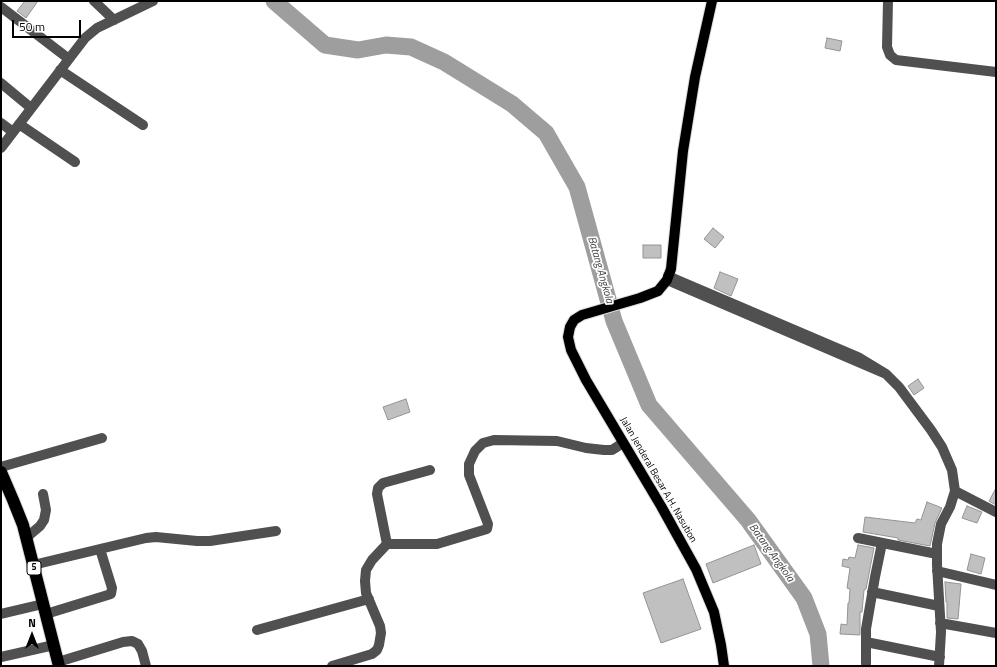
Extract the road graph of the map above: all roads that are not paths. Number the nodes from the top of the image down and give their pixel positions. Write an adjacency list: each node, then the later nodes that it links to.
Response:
1 (94, 1): 6 (street)
2 (153, 1): 6 (street)
3 (712, 1): 17 (main road)
4 (888, 1): 9 (street)
5 (1, 7): 7 (street)
6 (114, 20): 7 (street)
7 (68, 59): 8 (street)
8 (60, 70): 11 (street); 13 (street)
9 (996, 72)
10 (1, 83): 11 (street)
11 (31, 108): 14 (street)
12 (1, 124): 14 (street)
13 (143, 125)
14 (16, 128): 15 (street); 16 (street)
15 (1, 148)
16 (75, 162)
17 (667, 278): 19 (main road, Jalan Jenderal Besar A.H. Nasution); 23 (street)
18 (102, 438): 20 (street)
19 (623, 443): 30 (street); 51 (main road, Jalan Jenderal Besar A.H. Nasution)
20 (1, 467)
21 (430, 470): 30 (street)
22 (1, 472): 27 (highway, 5)
23 (955, 491): 25 (street); 32 (street)
24 (43, 494): 27 (street)
25 (996, 512)
26 (276, 531): 31 (street)
27 (26, 538): 33 (highway, 5)
28 (858, 538): 29 (street)
29 (882, 543): 32 (street); 36 (street)
30 (387, 544): 37 (street)
31 (100, 548): 33 (street); 39 (street)
32 (937, 554): 34 (street)
33 (33, 565): 39 (highway, 5)
34 (937, 571): 35 (street); 38 (street)
35 (996, 585)
36 (872, 592): 38 (street); 44 (street)
37 (369, 599): 42 (street); 50 (street)
38 (939, 606): 41 (street)
39 (44, 609): 40 (street); 45 (highway, 5)
40 (1, 614)
41 (940, 622): 43 (street); 47 (street)
42 (256, 630)
43 (996, 633)
44 (866, 642): 47 (street); 52 (street)
45 (54, 645): 46 (street); 48 (highway, 5)
46 (1, 657)
47 (940, 662)
48 (59, 664): 49 (street)
49 (146, 666)
50 (332, 666)
51 (724, 666)
52 (866, 666)

